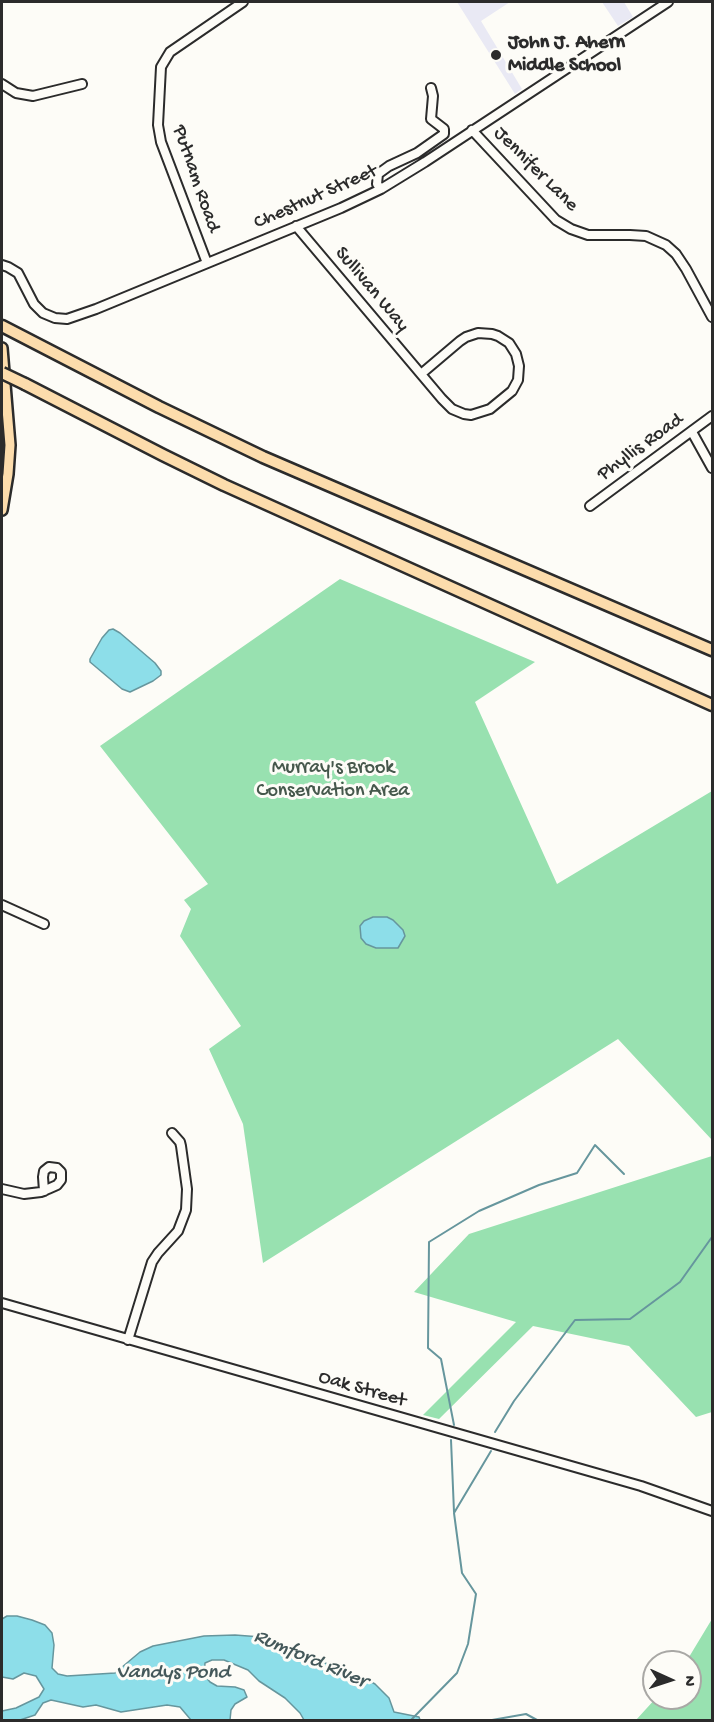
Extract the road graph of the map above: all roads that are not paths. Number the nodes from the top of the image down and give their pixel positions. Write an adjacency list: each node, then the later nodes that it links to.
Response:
1 (243, 2): 9 (street, Putnam Road)
2 (668, 2): 6 (street, Chestnut Street)
3 (2, 84): 4 (street)
4 (82, 84)
5 (431, 88): 7 (street)
6 (472, 130): 7 (street, Chestnut Street); 11 (street, Jennifer Lane)
7 (381, 189): 8 (street, Chestnut Street)
8 (296, 226): 9 (street, Chestnut Street); 15 (street, Sullivan Way)
9 (207, 263): 10 (street, Chestnut Street)
10 (2, 266)
11 (712, 317)
12 (2, 326): 22 (highway)
13 (2, 348): 18 (main road)
14 (2, 373): 23 (highway, bridge)
15 (421, 374): 15 (street, Sullivan Way)
16 (712, 416): 17 (street, Phyllis Road)
17 (692, 432): 19 (street); 20 (street, Phyllis Road)
18 (6, 437): 21 (main road)
19 (712, 468)
20 (590, 506)
21 (2, 510)
22 (712, 650)
23 (712, 705)
24 (2, 905): 25 (street)
25 (44, 924)
26 (172, 1133): 30 (street)
27 (2, 1189): 28 (street)
28 (44, 1191)
29 (2, 1304): 30 (street, Oak Street)
30 (128, 1340): 31 (street, Oak Street)
31 (712, 1511)

